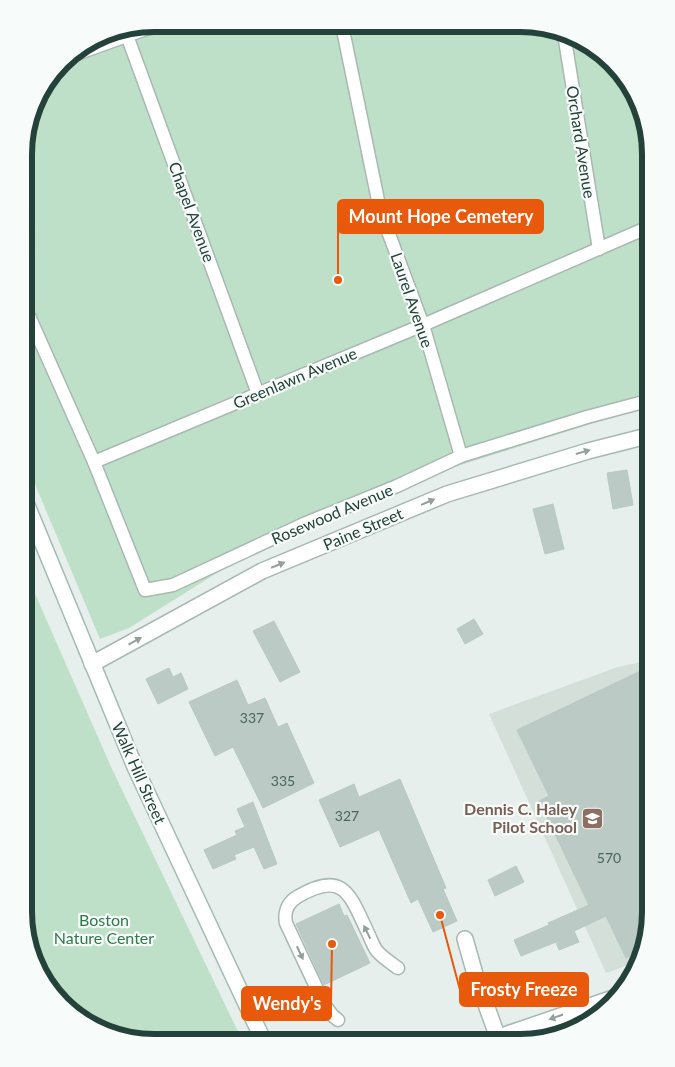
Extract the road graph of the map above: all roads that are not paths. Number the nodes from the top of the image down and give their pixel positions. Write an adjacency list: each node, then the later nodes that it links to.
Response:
1 (344, 32): 7 (lane, Laurel Avenue)
2 (127, 36): 8 (lane, Chapel Avenue)
3 (565, 41): 5 (lane, Orchard Avenue)
4 (642, 230): 5 (lane, Greenlawn Avenue)
5 (599, 249): 7 (lane, Greenlawn Avenue)
6 (32, 323): 12 (lane)
7 (422, 326): 8 (lane, Greenlawn Avenue); 11 (lane, Laurel Avenue)
8 (258, 394): 12 (lane, Greenlawn Avenue)
9 (642, 402): 11 (lane, Rosewood Avenue)
10 (642, 437): 14 (main road, Paine Street, one-way to 10)
11 (461, 456): 12 (lane, Rosewood Avenue)
12 (94, 462)
13 (32, 518): 14 (main road, Walk Hill Street)
14 (92, 664): 19 (main road, Walk Hill Street)
15 (465, 939): 20 (main road)
16 (398, 968): 18 (lane, one-way to 18)
17 (605, 1001): 21 (main road, one-way to 21)
18 (338, 1020)
19 (260, 1034)
20 (496, 1034)
21 (510, 1034)

